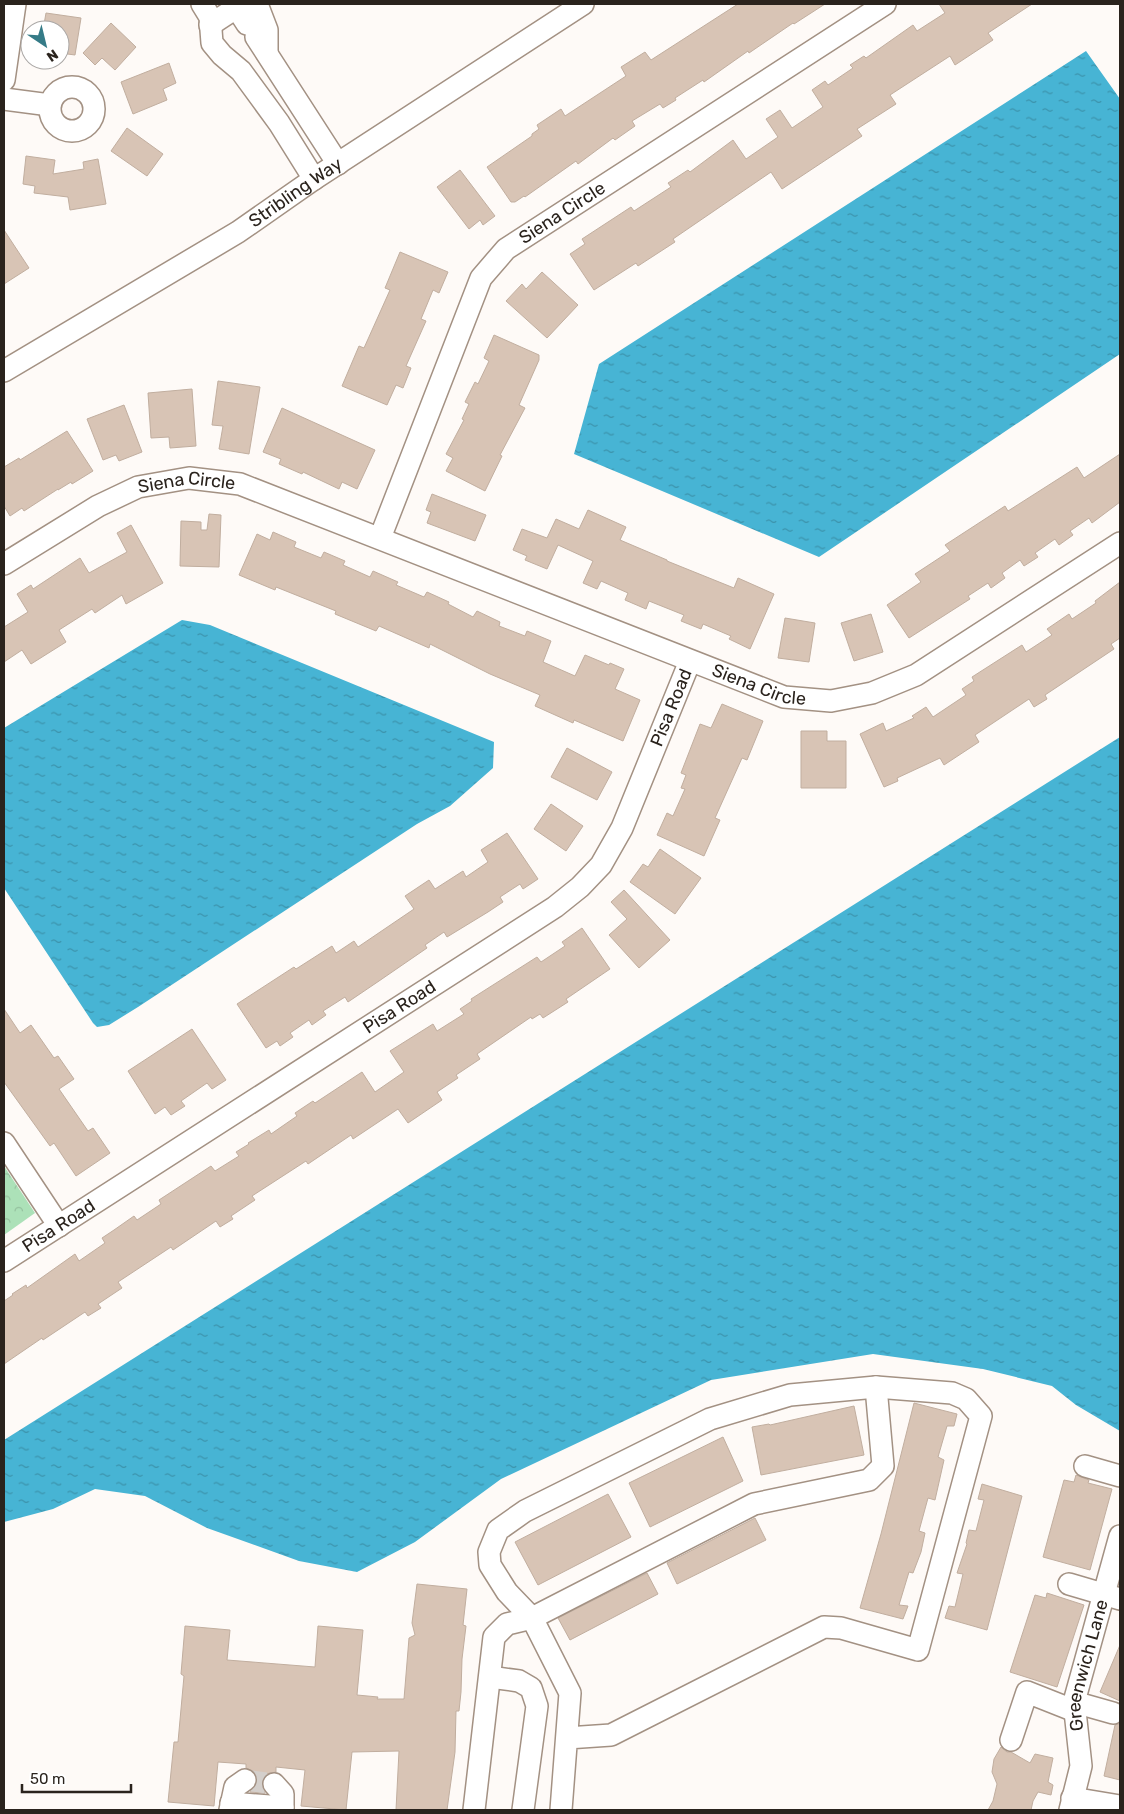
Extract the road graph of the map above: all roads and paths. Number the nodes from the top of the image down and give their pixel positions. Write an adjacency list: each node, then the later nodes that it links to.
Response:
1 (15, 4): 8 (street)
2 (202, 4): 7 (street)
3 (257, 4): 6 (street)
4 (583, 4): 11 (street, Stribling Way)
5 (885, 4): 14 (street, Siena Circle)
6 (247, 22): 7 (street); 11 (street)
7 (210, 25): 12 (street)
8 (4, 80)
9 (4, 99): 10 (street)
10 (50, 105)
11 (338, 164): 12 (street, Stribling Way)
12 (314, 179): 13 (street, Stribling Way)
13 (4, 371)
14 (380, 538): 16 (street, Siena Circle); 17 (street, Siena Circle)
15 (1120, 543): 17 (street, Siena Circle)
16 (4, 564)
17 (690, 661): 19 (street, Pisa Road)
18 (4, 1143): 19 (street)
19 (59, 1226): 20 (street, Pisa Road)
20 (4, 1261)
21 (876, 1387): 27 (street); 27 (street); 31 (street)
22 (1085, 1466): 23 (street)
23 (1120, 1476)
24 (1120, 1536): 26 (street, Greenwich Lane)
25 (1069, 1584): 26 (street)
26 (1112, 1597): 29 (street, Greenwich Lane)
27 (532, 1618): 28 (street); 31 (street)
28 (490, 1677): 39 (street); 40 (street)
29 (1075, 1707): 30 (street); 32 (street); 35 (street, Greenwich Lane)
30 (1113, 1713)
31 (567, 1738): 41 (street)
32 (1011, 1740)
33 (245, 1780): 36 (street)
34 (274, 1784): 38 (street)
35 (1071, 1804): 37 (street)
36 (231, 1806): 38 (street)
37 (1120, 1806)
38 (283, 1809)
39 (474, 1810)
40 (523, 1810)
41 (561, 1810)

